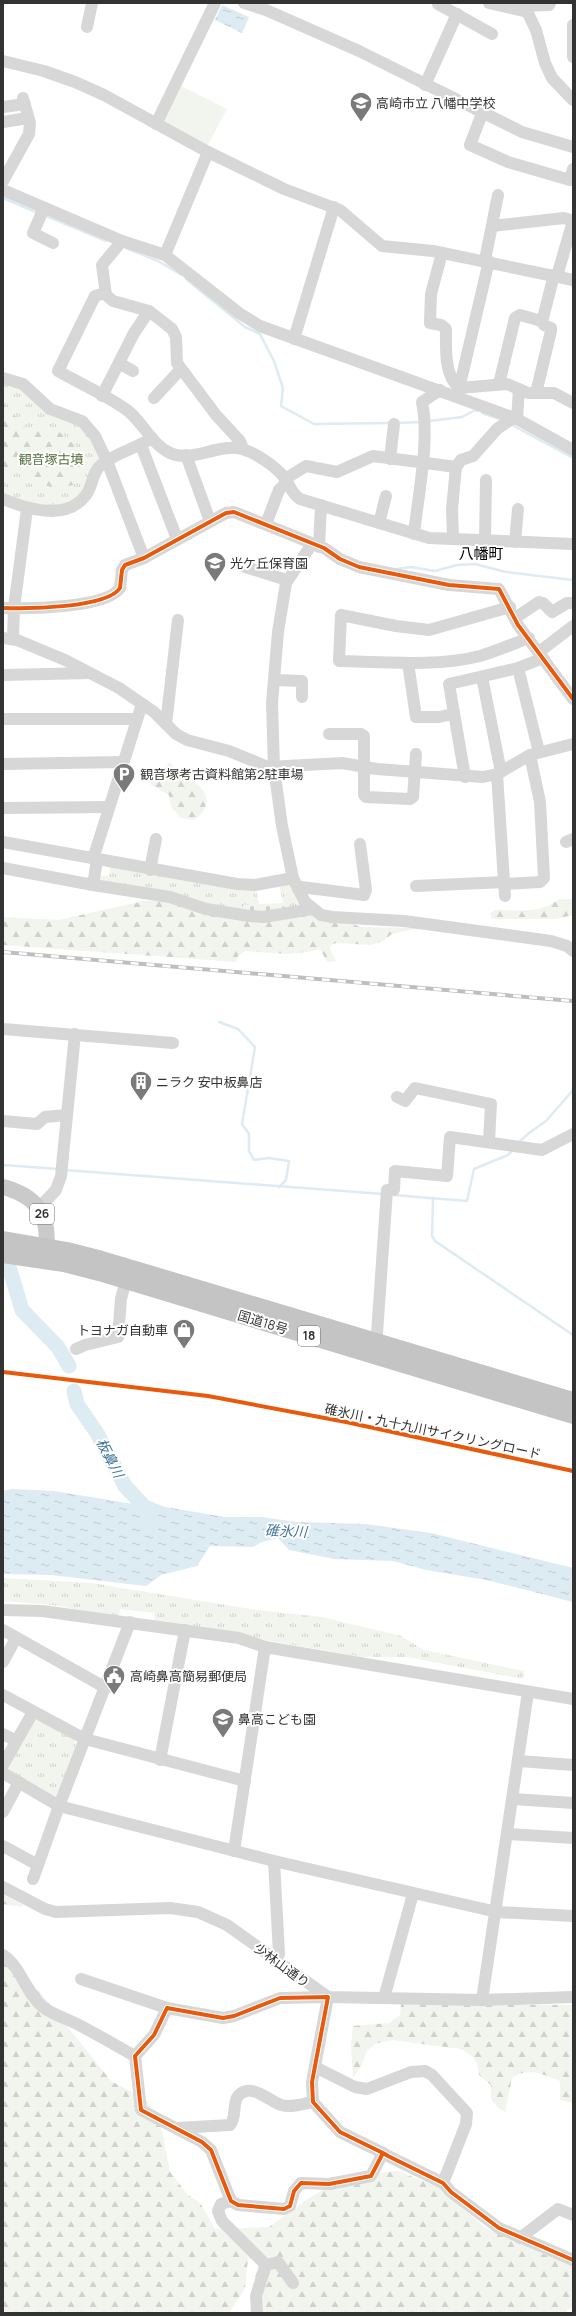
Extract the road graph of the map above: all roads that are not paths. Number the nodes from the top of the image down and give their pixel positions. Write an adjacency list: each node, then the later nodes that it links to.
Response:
1 (92, 3): 10 (street)
2 (215, 3): 20 (street)
3 (244, 3): 14 (street)
4 (489, 3): 7 (street)
5 (550, 3): 7 (street)
6 (438, 4): 8 (street)
7 (525, 7): 15 (street)
8 (457, 14): 11 (street); 14 (street)
9 (573, 25): 12 (street)
10 (87, 27)
11 (492, 34)
12 (573, 57)
13 (3, 61): 20 (street)
14 (425, 85): 17 (street)
15 (573, 100)
16 (3, 107): 18 (street)
17 (483, 111): 21 (street); 23 (street)
18 (28, 118): 19 (street); 24 (street)
19 (3, 122)
20 (156, 124): 22 (street)
21 (573, 147)
22 (208, 152): 27 (street); 33 (street)
23 (573, 169)
24 (3, 181)
25 (3, 190): 28 (street)
26 (498, 195): 29 (street)
27 (334, 207): 32 (street); 40 (street)
28 (44, 208): 30 (street); 31 (street)
29 (492, 226): 34 (street); 35 (street)
30 (122, 241): 33 (street); 37 (street)
31 (53, 243)
32 (442, 253): 34 (street); 48 (street)
33 (165, 255): 40 (street)
34 (487, 261): 35 (street); 48 (street)
35 (556, 275): 36 (street); 39 (street)
36 (573, 280)
37 (105, 293): 38 (street); 50 (street)
38 (149, 311): 41 (street); 42 (street)
39 (541, 320): 45 (street); 49 (street)
40 (294, 339): 47 (street)
41 (119, 363): 43 (street); 50 (street)
42 (181, 369): 51 (street); 57 (street)
43 (133, 371)
44 (3, 378): 61 (street)
45 (499, 384): 46 (street); 48 (street)
46 (519, 389): 49 (street); 53 (street)
47 (440, 390): 48 (street); 62 (street)
48 (458, 392): 53 (street)
49 (536, 393): 52 (street)
50 (102, 396): 55 (street)
51 (154, 398)
52 (573, 403)
53 (515, 419): 58 (street); 63 (street)
54 (394, 424): 60 (street)
55 (152, 438): 56 (street); 59 (street)
56 (141, 445): 61 (street); 76 (street)
57 (243, 449): 59 (street); 64 (street)
58 (573, 450)
59 (186, 455): 71 (street)
60 (390, 459): 62 (street); 64 (street)
61 (107, 460): 69 (street); 81 (street)
62 (422, 464): 63 (street); 74 (street)
63 (456, 467): 75 (street)
64 (286, 480): 68 (street); 73 (street)
65 (486, 480): 77 (street)
66 (386, 496): 72 (street)
67 (3, 499): 69 (street)
68 (321, 505): 72 (street); 80 (street)
69 (27, 509): 85 (street)
70 (518, 510): 78 (street)
71 (210, 521): 73 (street); 76 (street)
72 (379, 522): 74 (street)
73 (266, 524): 80 (street)
74 (414, 534): 75 (street)
75 (453, 538): 77 (street)
76 (177, 539): 81 (street)
77 (485, 540): 78 (street)
78 (515, 542): 79 (street)
79 (573, 544)
80 (315, 545): 83 (street); 86 (street)
81 (144, 558): 85 (street)
82 (245, 568): 83 (street)
83 (287, 580): 97 (street)
84 (573, 603): 86 (street)
85 (9, 608): 89 (street)
86 (512, 612): 90 (street); 92 (street)
87 (178, 620): 104 (street)
88 (572, 629): 91 (street)
89 (8, 638): 94 (street)
90 (529, 638): 91 (street); 92 (street)
91 (541, 655): 93 (street); 99 (street)
92 (408, 663): 101 (street)
93 (518, 668): 96 (street); 108 (street)
94 (91, 673): 95 (street); 100 (street)
95 (3, 675)
96 (482, 677): 101 (street); 114 (street)
97 (275, 680): 98 (street); 112 (street)
98 (302, 697)
99 (573, 699)
100 (142, 704): 103 (street); 104 (street)
101 (454, 714): 115 (street)
102 (3, 719): 103 (street)
103 (137, 719): 109 (street)
104 (166, 724): 112 (street)
105 (329, 734): 111 (street)
106 (573, 744): 108 (street)
107 (416, 754): 113 (street)
108 (534, 754): 114 (street); 127 (street)
109 (123, 762): 110 (street); 116 (street)
110 (3, 764)
111 (365, 766): 112 (street); 113 (street); 113 (street)
112 (274, 768): 124 (street)
113 (415, 772): 115 (street)
114 (499, 773): 115 (street); 127 (street)
115 (465, 777)
116 (109, 807): 117 (street); 121 (street)
117 (3, 808)
118 (156, 839): 123 (street)
119 (3, 842): 121 (street)
120 (360, 844): 124 (street)
121 (95, 859): 123 (street); 125 (street)
122 (3, 868): 125 (street)
123 (150, 870): 124 (street)
124 (295, 884): 128 (street)
125 (93, 885): 128 (street)
126 (416, 886): 127 (street)
127 (505, 887)
128 (312, 909): 129 (street)
129 (573, 951)
130 (3, 1029): 131 (street)
131 (75, 1034): 132 (street); 134 (street)
132 (173, 1043)
133 (397, 1097): 137 (street)
134 (67, 1115): 135 (street); 139 (street)
135 (3, 1122)
136 (573, 1134): 137 (street)
137 (488, 1141): 144 (street)
138 (3, 1188): 139 (main road, 26)
139 (38, 1209): 141 (main road, 26)
140 (6, 1248): 141 (highway, 18)
141 (46, 1254): 142 (highway, 国道18号 / 18); 144 (highway, 国道18号 / 18)
142 (126, 1280): 143 (street); 144 (highway, 国道18号 / 18)
143 (76, 1349)
144 (376, 1349): 145 (highway, 国道18号 / 18); 146 (highway, 国道18号 / 18)
145 (573, 1401)
146 (573, 1415)
147 (3, 1610): 148 (street)
148 (130, 1622): 150 (street); 154 (street)
149 (3, 1630): 151 (street)
150 (185, 1630): 152 (street); 162 (street)
151 (16, 1638): 153 (street); 154 (street)
152 (265, 1647): 155 (street); 167 (street)
153 (3, 1662)
154 (106, 1688): 160 (street)
155 (528, 1692): 157 (street); 163 (street)
156 (3, 1695): 158 (street)
157 (573, 1699)
158 (33, 1712): 160 (street); 161 (street)
159 (3, 1734): 161 (street)
160 (85, 1739): 162 (street); 171 (street)
161 (16, 1741): 164 (street)
162 (160, 1760): 167 (street)
163 (519, 1761): 165 (street); 169 (street)
164 (3, 1765)
165 (573, 1765)
166 (3, 1773): 168 (street)
167 (245, 1781): 176 (street)
168 (19, 1782): 171 (street); 172 (street)
169 (513, 1799): 170 (street); 173 (street)
170 (573, 1803)
171 (59, 1806): 176 (street); 178 (street)
172 (3, 1812)
173 (508, 1834): 174 (street); 182 (street)
174 (573, 1838)
175 (3, 1846): 178 (street)
176 (234, 1851): 177 (street)
177 (274, 1861): 181 (street); 185 (street)
178 (38, 1865): 179 (street)
179 (33, 1879)
180 (3, 1887): 185 (street, 少林山通り)
181 (412, 1894): 182 (street); 189 (street)
182 (496, 1912): 183 (street); 190 (street)
183 (573, 1916)
184 (3, 1954): 192 (street)
185 (275, 1961): 187 (street, 少林山通り)
186 (81, 1979): 191 (street)
187 (328, 1997): 189 (street); 191 (street); 193 (street)
188 (573, 1997): 190 (street)
189 (384, 1998): 190 (street)
190 (482, 2000)
191 (167, 2008): 192 (street)
192 (135, 2056): 195 (street)
193 (315, 2067): 194 (street); 197 (street)
194 (312, 2102): 195 (street); 196 (street)
195 (176, 2128): 198 (street)
196 (383, 2153): 197 (street); 198 (street)
197 (443, 2183): 200 (street)
198 (231, 2201): 202 (street)
199 (573, 2215): 200 (street)
200 (520, 2238): 201 (street)
201 (573, 2260)
202 (266, 2265): 203 (street); 204 (street)
203 (293, 2283)
204 (257, 2313)

